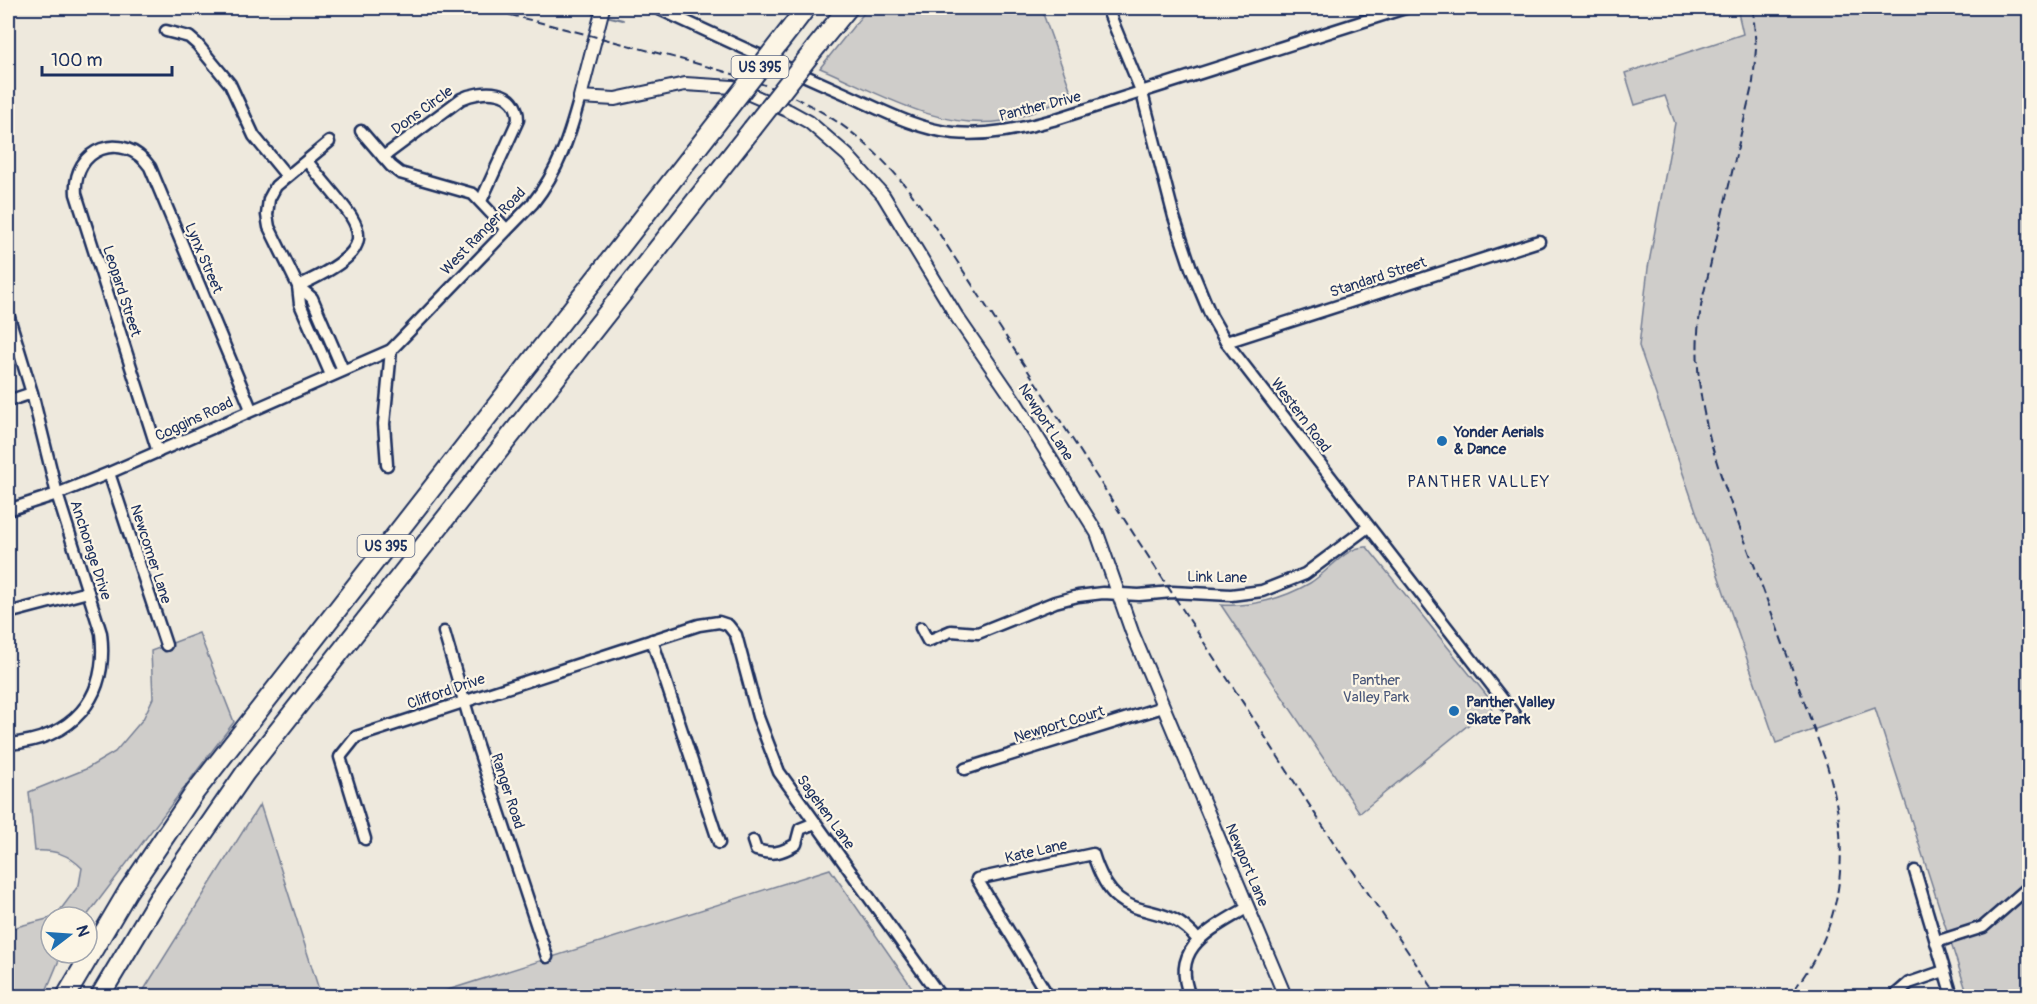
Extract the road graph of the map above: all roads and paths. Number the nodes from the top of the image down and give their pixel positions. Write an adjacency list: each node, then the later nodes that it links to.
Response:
1 (603, 8): 9 (street, West Ranger Road)
2 (657, 8): 8 (street, Panther Drive)
3 (806, 8): 58 (highway, US 395, bridge)
4 (848, 8): 59 (highway, US 395, bridge)
5 (1107, 8): 8 (street, Western Road)
6 (1404, 8): 8 (street, Panther Drive)
7 (166, 31): 15 (street)
8 (1142, 93): 21 (street, Western Road)
9 (580, 97): 17 (street, West Ranger Road); 35 (street, Newport Lane)
10 (362, 131): 13 (street)
11 (329, 142): 14 (street)
12 (103, 148): 27 (street, Lynx Street); 28 (street, Leopard Street)
13 (383, 157): 16 (street); 16 (street, Dons Circle)
14 (307, 161): 15 (street); 19 (street)
15 (286, 175): 19 (street)
16 (481, 201): 17 (street)
17 (506, 229): 22 (street, West Ranger Road)
18 (1539, 241): 21 (street, Standard Street)
19 (298, 286): 23 (street); 24 (street)
20 (8, 314): 25 (street, Anchorage Drive)
21 (1226, 342): 33 (street, Western Road)
22 (391, 350): 23 (street, Coggins Road); 29 (street)
23 (343, 370): 24 (street, Coggins Road)
24 (331, 375): 27 (street, Coggins Road)
25 (32, 393): 26 (street); 31 (street, Anchorage Drive)
26 (8, 401)
27 (251, 410): 28 (street, Coggins Road)
28 (158, 452): 30 (street, Coggins Road)
29 (387, 465)
30 (109, 473): 31 (street, Coggins Road); 41 (street, Newcomer Lane)
31 (57, 494): 32 (street, Coggins Road); 34 (street, Anchorage Drive)
32 (8, 510)
33 (1368, 527): 35 (street, Link Lane); 44 (street, Western Road)
34 (88, 592): 36 (street); 45 (street, Anchorage Drive)
35 (1119, 595): 38 (street, Link Lane); 43 (street, Newport Lane)
36 (8, 613)
37 (728, 625): 40 (street, Clifford Drive); 47 (street, Sagehen Lane)
38 (921, 628)
39 (444, 633): 42 (street, Ranger Road)
40 (652, 640): 42 (street, Clifford Drive); 50 (street)
41 (165, 645)
42 (464, 700): 48 (street, Clifford Drive); 56 (street, Ranger Road)
43 (1163, 707): 46 (street, Newport Court); 53 (street, Newport Lane)
44 (1514, 714)
45 (8, 744)
46 (965, 769)
47 (815, 823): 49 (street); 60 (street, Sagehen Lane)
48 (364, 839)
49 (753, 841)
50 (719, 843)
51 (1915, 871): 55 (street)
52 (2030, 886): 55 (street)
53 (1248, 907): 54 (street); 63 (street, Newport Lane)
54 (1198, 940): 61 (street, Kate Lane); 62 (street)
55 (1936, 942): 57 (street)
56 (547, 957)
57 (1944, 971): 64 (street); 65 (street)
58 (66, 996)
59 (100, 996)
60 (940, 996)
61 (1048, 996)
62 (1190, 996)
63 (1285, 996)
64 (1894, 996)
65 (1952, 996)

